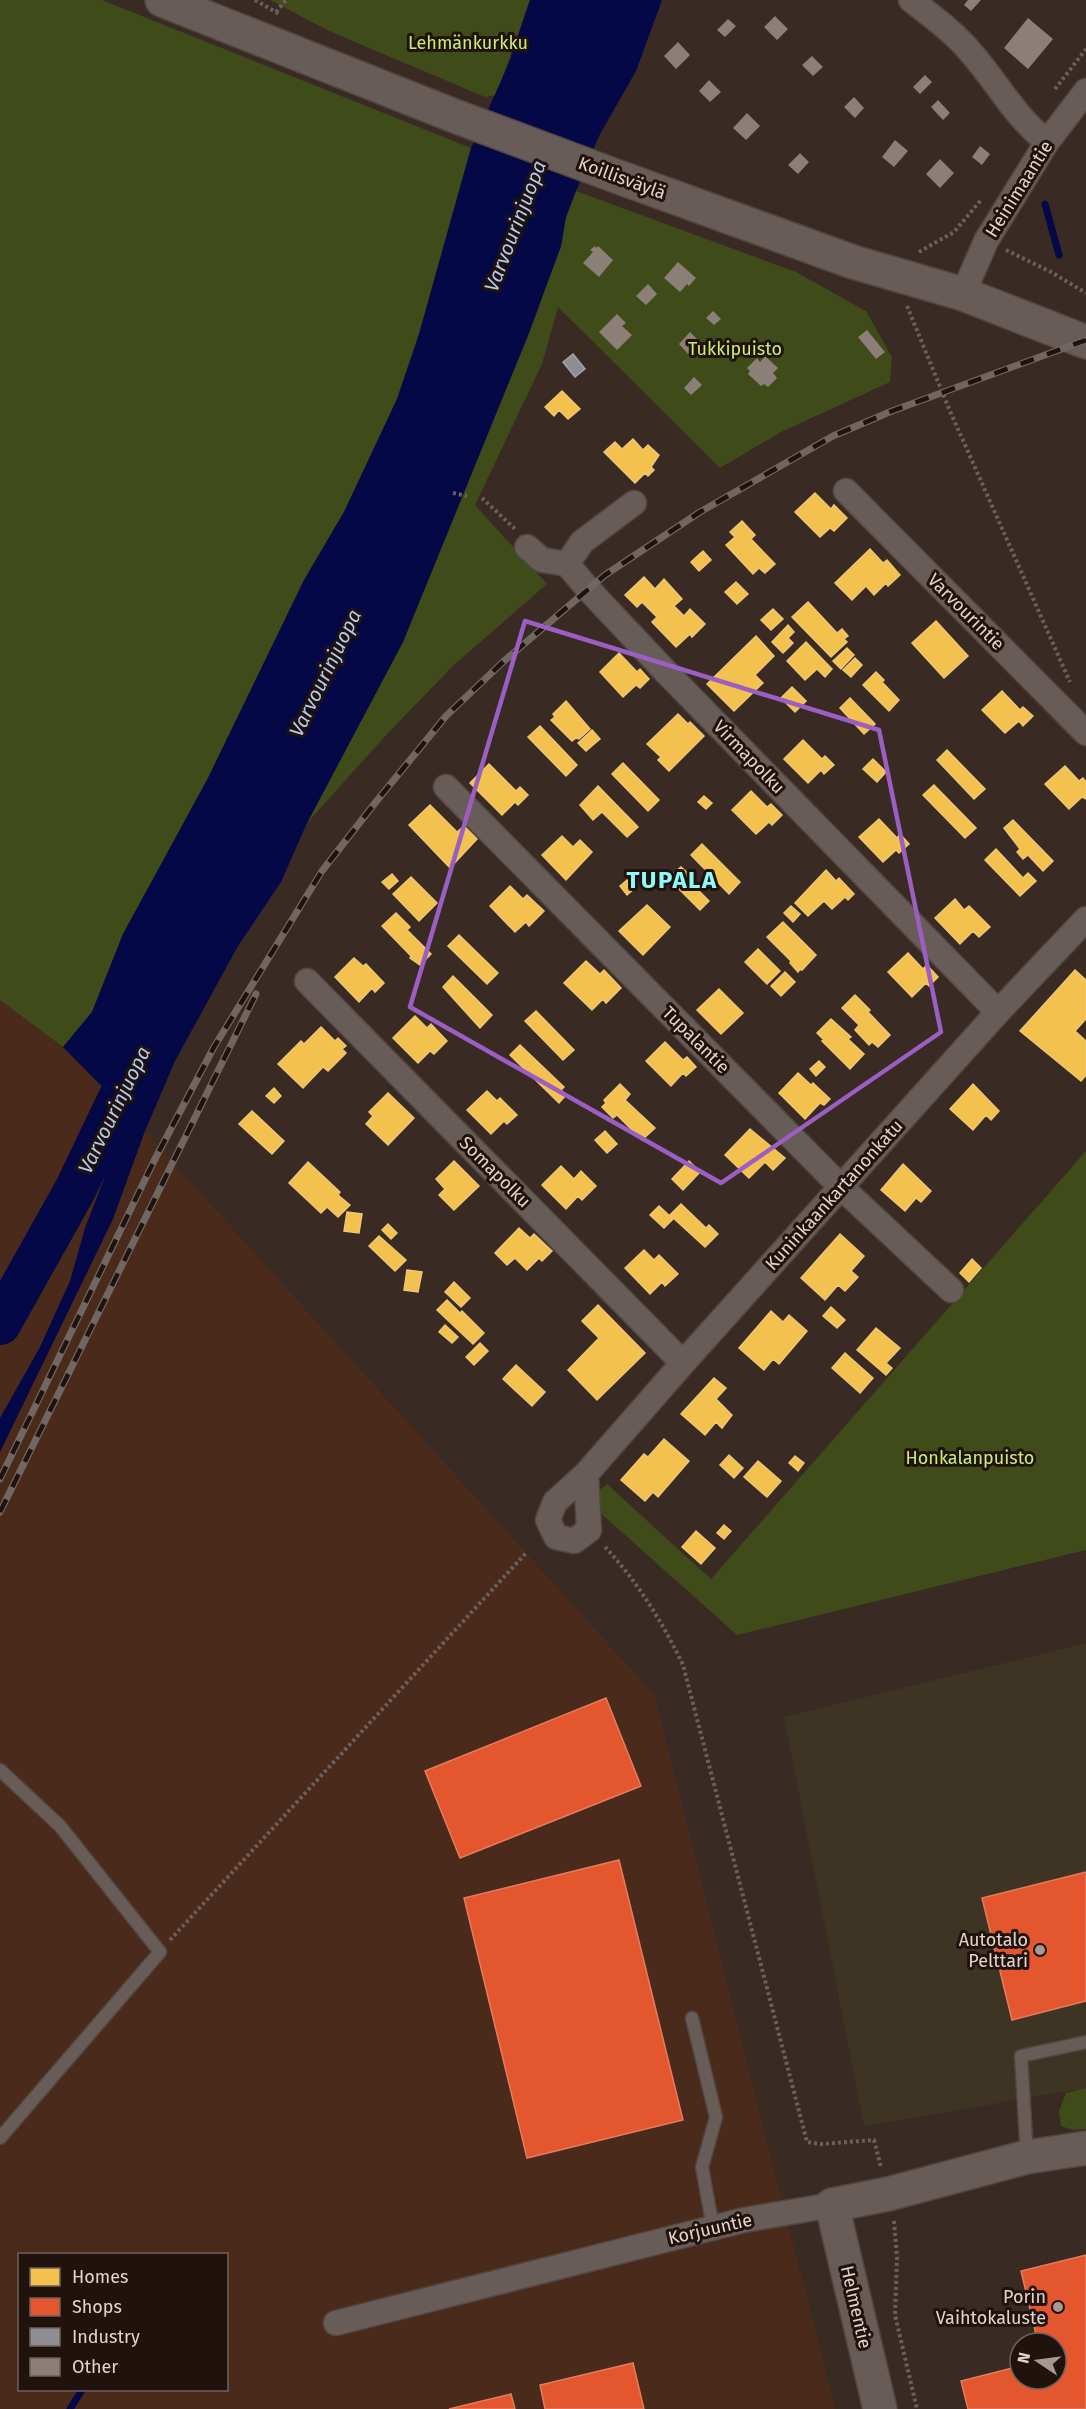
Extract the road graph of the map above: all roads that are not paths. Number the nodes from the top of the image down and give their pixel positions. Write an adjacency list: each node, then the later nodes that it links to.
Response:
1 (162, 0): 5 (main road, Koillisväylä)
2 (911, 0): 4 (street)
3 (1086, 92): 4 (street, Heinimaantie)
4 (1047, 142): 5 (street, Heinimaantie)
5 (963, 294): 6 (main road, Koillisväylä)
6 (1086, 342)
7 (846, 492): 11 (street, Varvourintie)
8 (634, 503): 10 (street)
9 (527, 547): 10 (street)
10 (567, 564): 15 (street, Virmapolku)
11 (1086, 733)
12 (446, 787): 16 (street, Tupalantie)
13 (1086, 919): 15 (street, Kuninkaankartanonkatu)
14 (307, 981): 18 (street, Somapolku)
15 (998, 1012): 16 (street, Kuninkaankartanonkatu)
16 (841, 1187): 17 (street, Tupalantie); 18 (street, Kuninkaankartanonkatu)
17 (951, 1290)
18 (683, 1363): 19 (street, Kuninkaankartanonkatu)
19 (586, 1474): 19 (street, Kuninkaankartanonkatu)
20 (0, 1770): 23 (lane)
21 (692, 2018): 27 (lane)
22 (1086, 2042): 25 (lane)
23 (0, 2138)
24 (1086, 2148): 25 (main road, Korjuuntie)
25 (1027, 2157): 26 (main road, Korjuuntie)
26 (832, 2205): 27 (street, Korjuuntie); 29 (main road, Helmentie)
27 (713, 2228): 28 (street, Korjuuntie)
28 (336, 2323)
29 (880, 2409)

